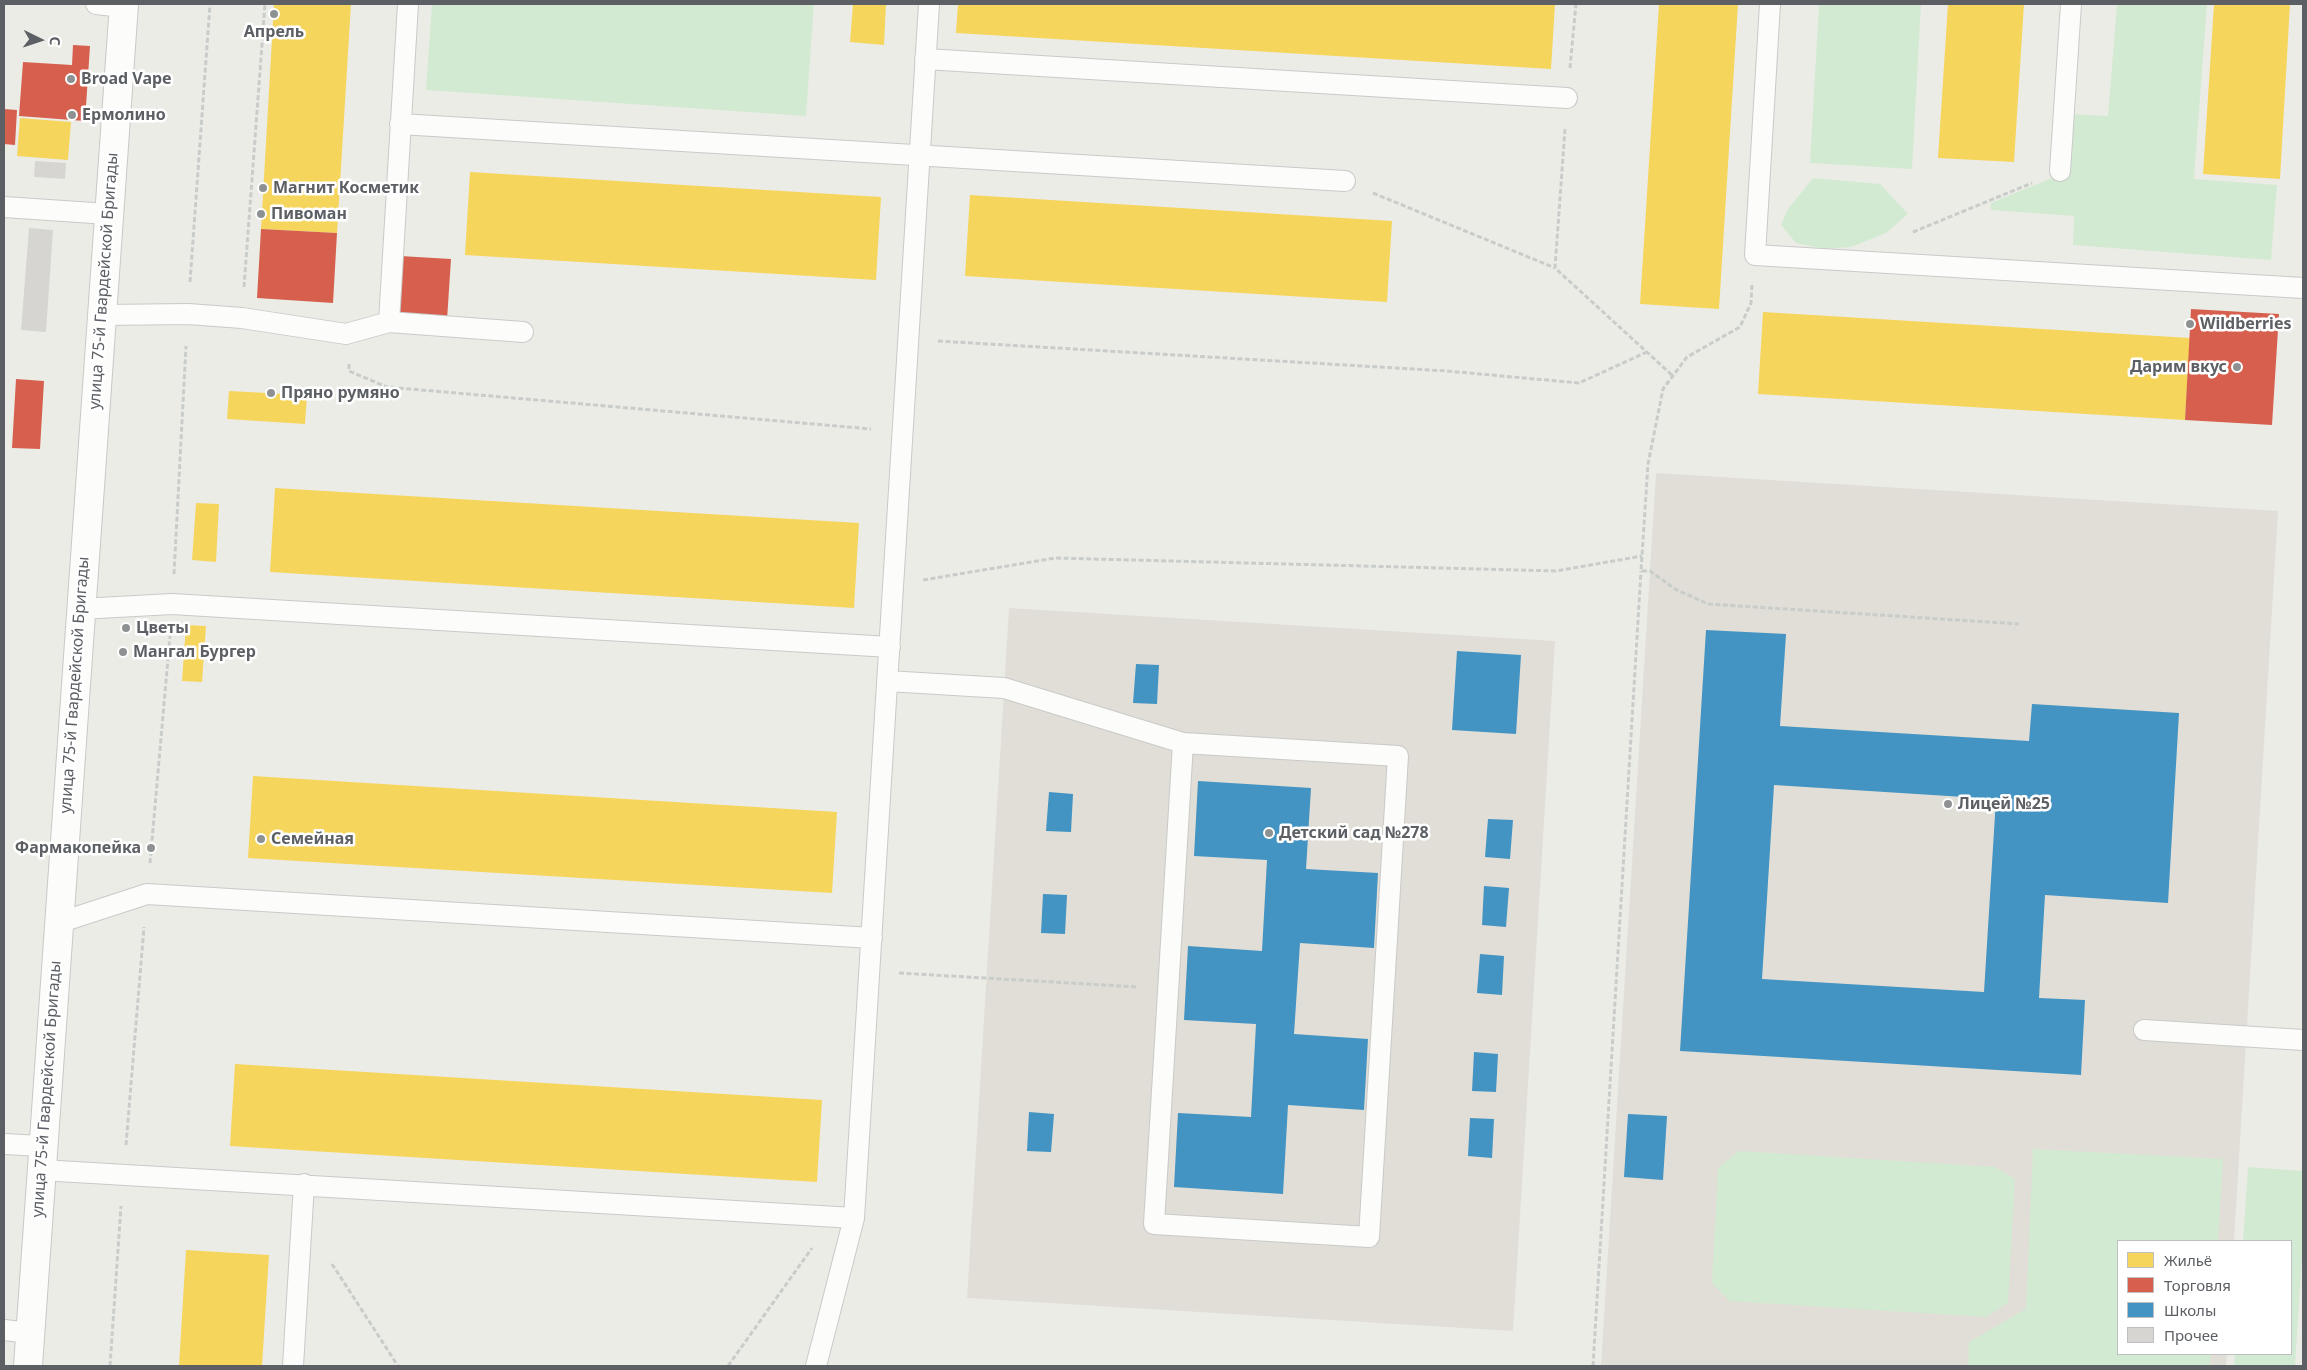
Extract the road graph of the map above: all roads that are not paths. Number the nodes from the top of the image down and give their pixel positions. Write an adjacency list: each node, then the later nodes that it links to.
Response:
1 (96, 4): 6 (lane)
2 (408, 4): 9 (lane)
3 (928, 4): 7 (lane)
4 (1770, 4): 15 (lane)
5 (2071, 4): 11 (lane)
6 (123, 5): 14 (main road, улица 75-й Гвардейской Бригады)
7 (925, 59): 8 (lane); 10 (lane)
8 (1567, 98)
9 (400, 124): 10 (lane); 17 (lane)
10 (919, 155): 12 (lane); 20 (lane)
11 (2060, 171)
12 (1345, 181)
13 (4, 207): 14 (lane)
14 (108, 214): 16 (main road, улица 75-й Гвардейской Бригады)
15 (2303, 288)
16 (103, 315): 17 (lane); 19 (main road, улица 75-й Гвардейской Бригады)
17 (388, 322): 18 (lane)
18 (524, 332)
19 (80, 609): 20 (lane); 23 (main road, улица 75-й Гвардейской Бригады)
20 (890, 647): 21 (lane)
21 (887, 681): 22 (lane); 24 (lane)
22 (1183, 743): 22 (lane)
23 (58, 922): 24 (lane); 28 (main road, улица 75-й Гвардейской Бригады)
24 (872, 938): 30 (lane)
25 (2144, 1030): 26 (lane)
26 (2303, 1040)
27 (4, 1144): 28 (lane)
28 (42, 1158): 29 (lane); 32 (main road, улица 75-й Гвардейской Бригады)
29 (304, 1184): 30 (lane); 34 (lane)
30 (854, 1218): 35 (lane)
31 (4, 1330): 32 (lane)
32 (31, 1333): 33 (main road, улица 75-й Гвардейской Бригады)
33 (28, 1366)
34 (293, 1366)
35 (816, 1366)

